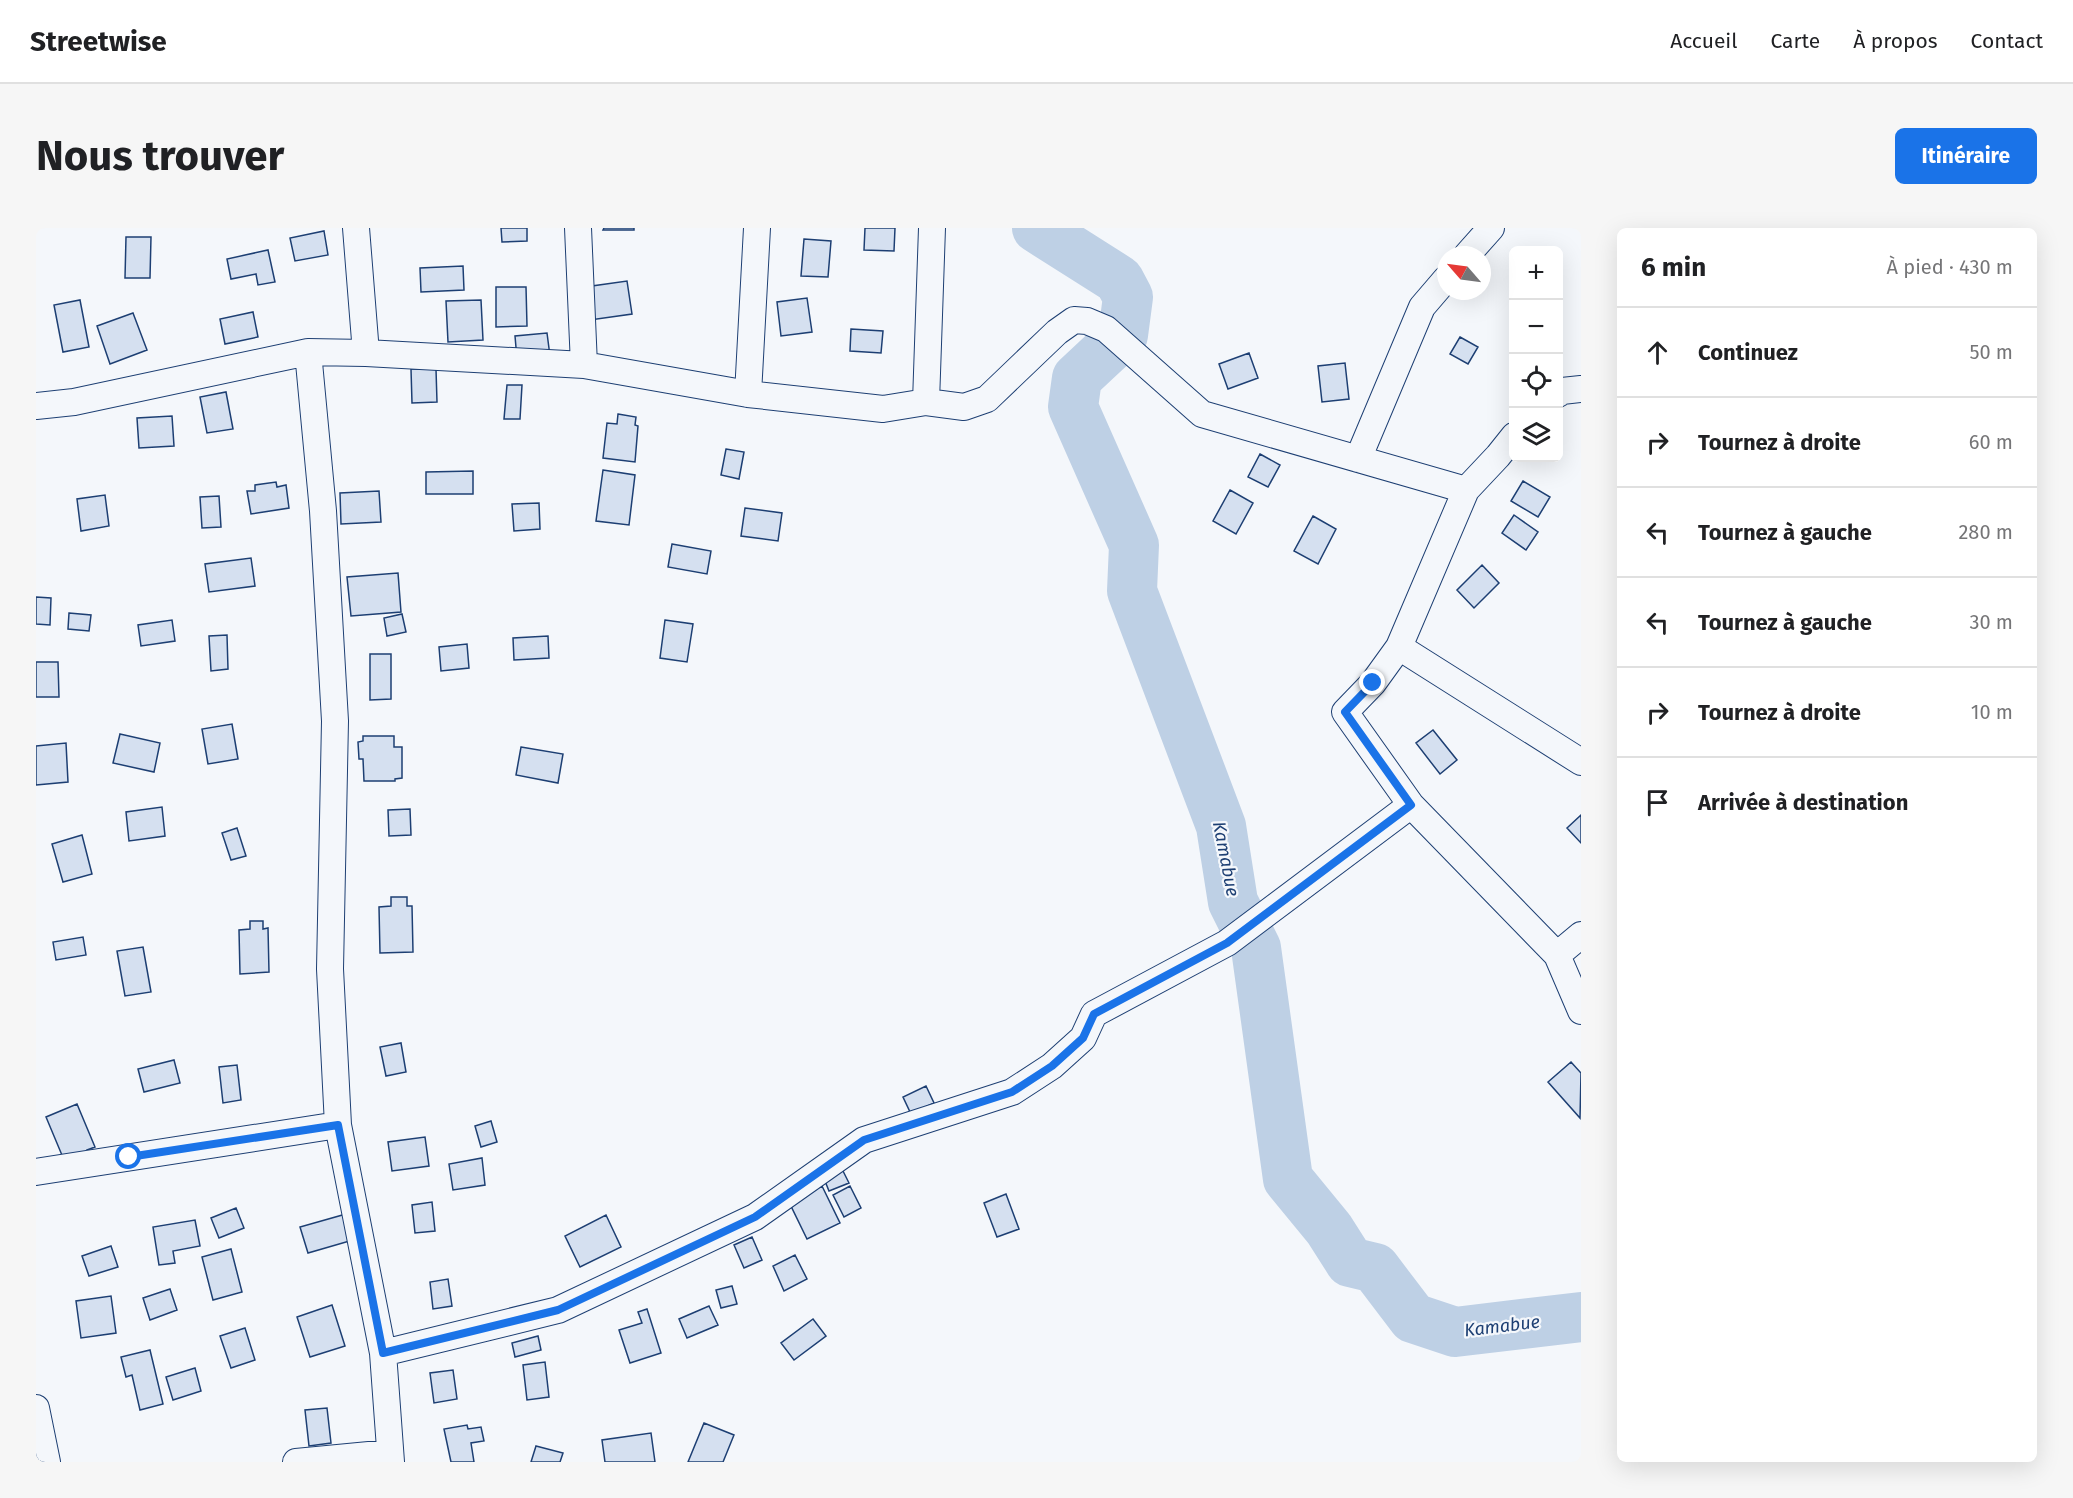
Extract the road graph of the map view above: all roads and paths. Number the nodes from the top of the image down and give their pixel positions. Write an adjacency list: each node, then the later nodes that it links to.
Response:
1 (356, 228): 9 (street)
2 (578, 228): 10 (street)
3 (757, 228): 13 (street)
4 (932, 228): 14 (street)
5 (1491, 228): 6 (street)
6 (1475, 246)
7 (1437, 290): 17 (street)
8 (308, 352): 9 (street); 15 (street); 25 (street)
9 (366, 353): 10 (street)
10 (584, 365): 13 (street)
11 (1581, 388): 12 (street)
12 (1563, 391)
13 (748, 394): 14 (street)
14 (926, 402): 17 (street)
15 (36, 406)
16 (1509, 442): 18 (street)
17 (1358, 459): 18 (street)
18 (1466, 490): 19 (street)
19 (1399, 647): 20 (street); 21 (street)
20 (1581, 762)
21 (1411, 805): 23 (street); 27 (street)
22 (1581, 935): 23 (street)
23 (1557, 955): 24 (street)
24 (1581, 1011)
25 (338, 1125): 26 (street); 27 (street)
26 (36, 1172)
27 (383, 1353): 29 (street)
28 (36, 1408): 30 (street)
29 (391, 1457): 31 (street)
30 (47, 1462)
31 (296, 1462)

